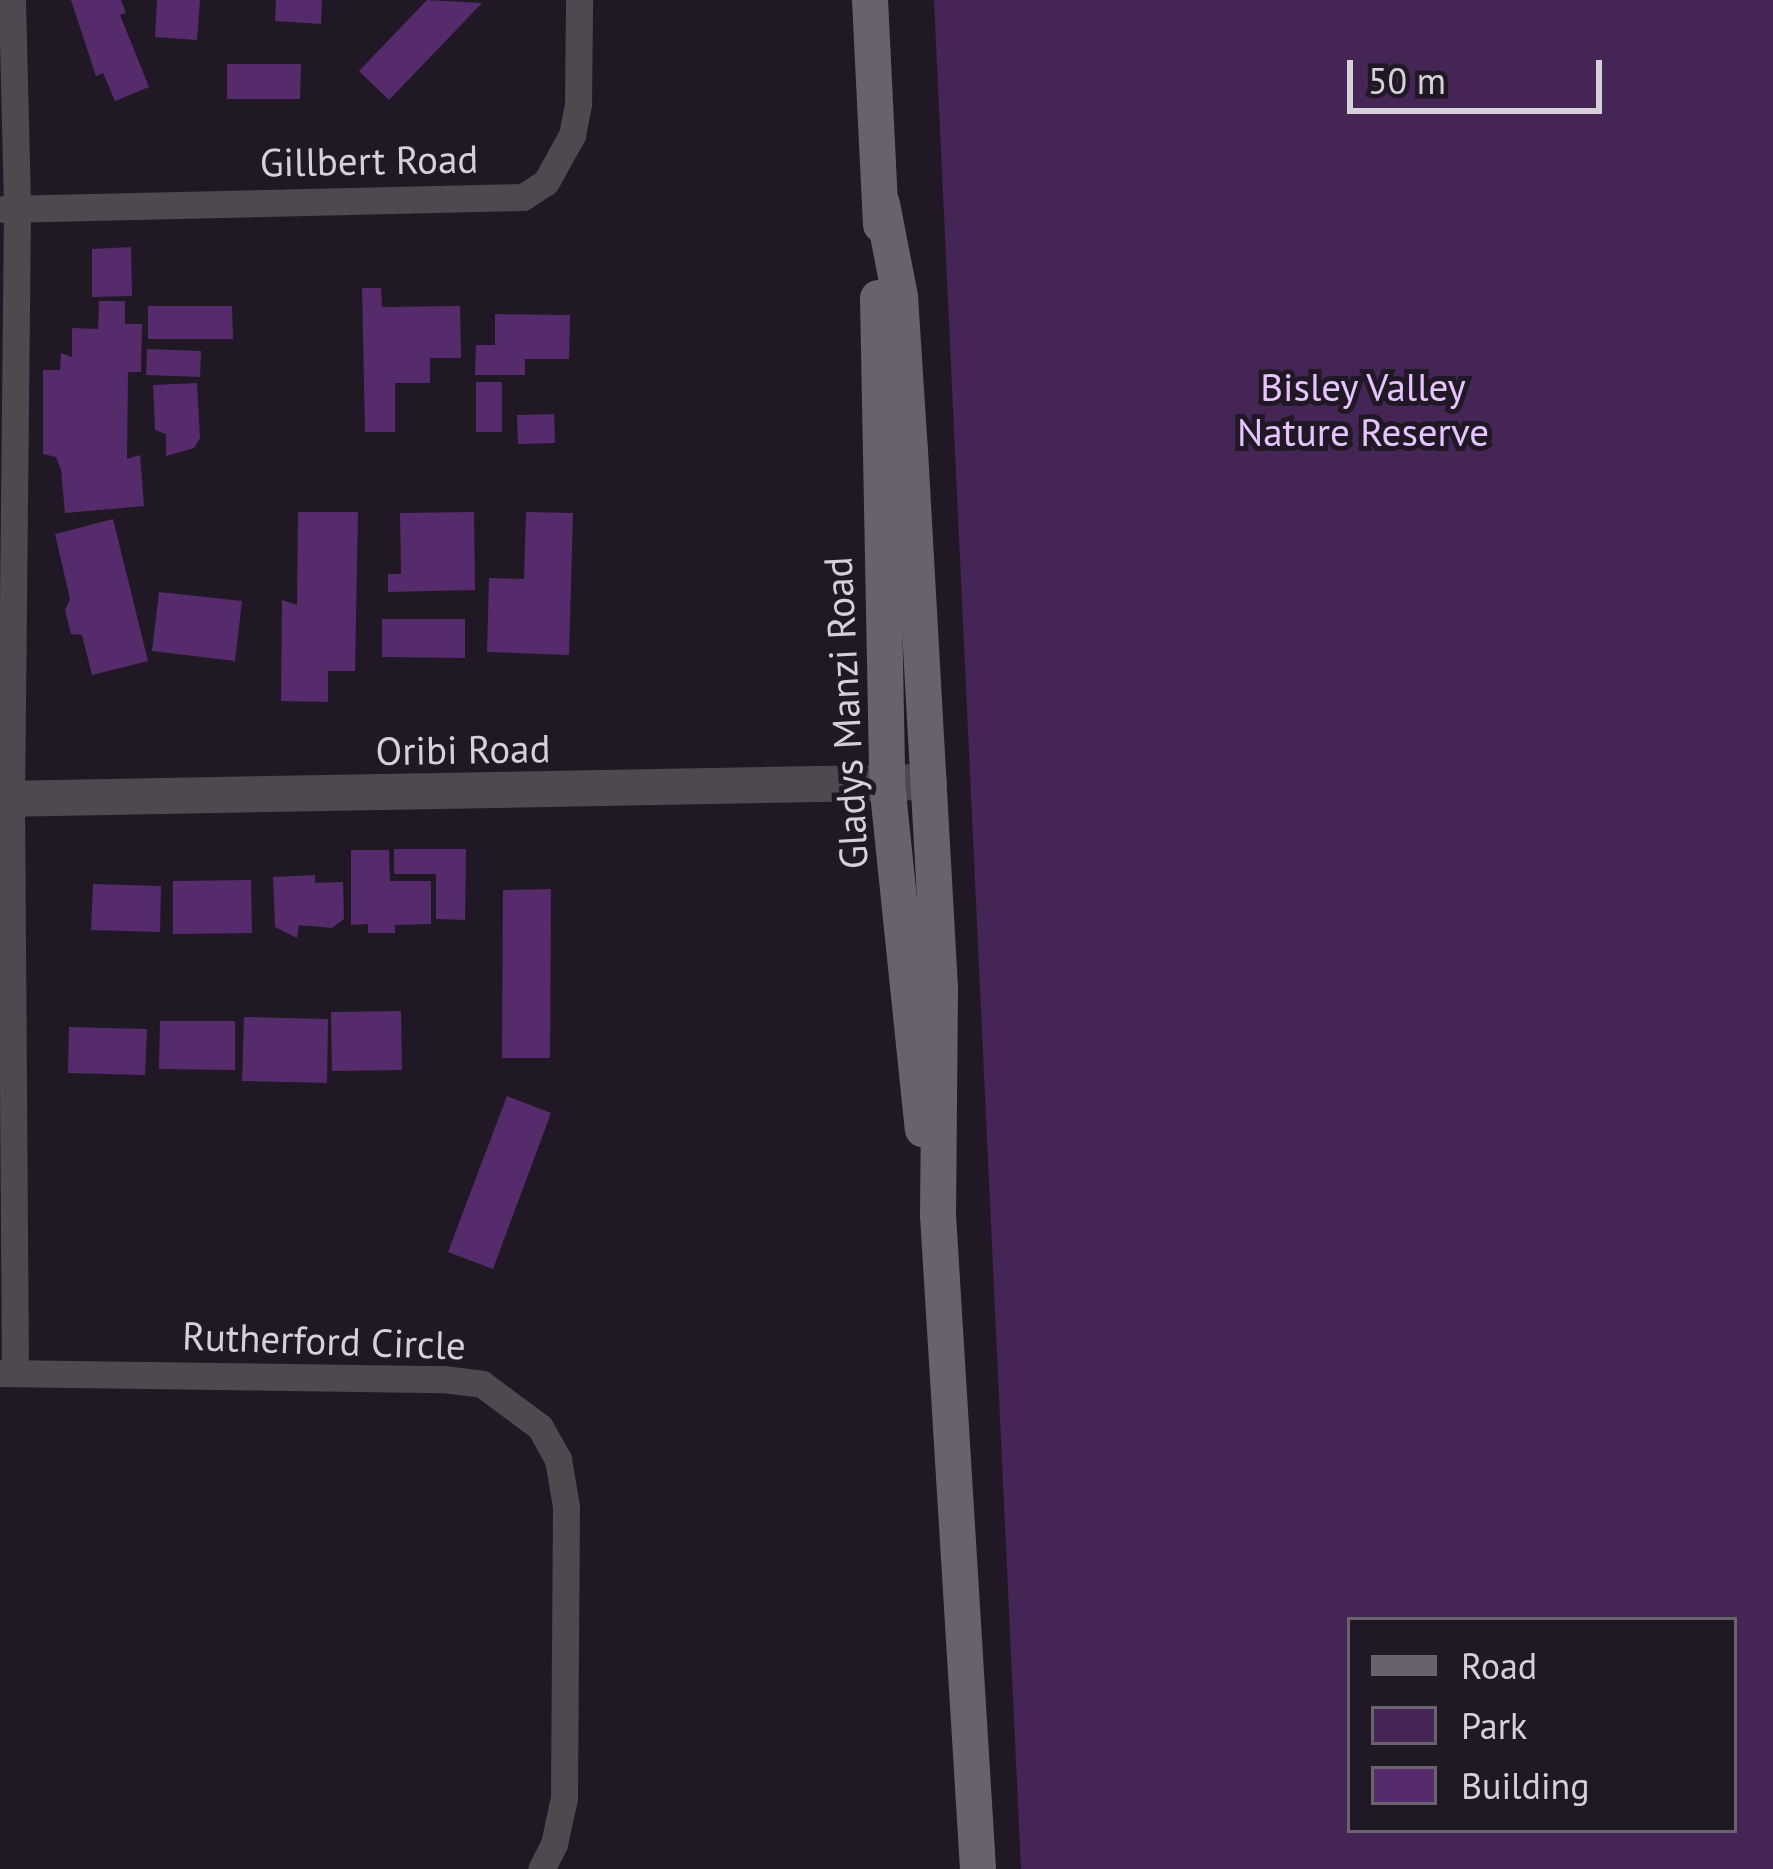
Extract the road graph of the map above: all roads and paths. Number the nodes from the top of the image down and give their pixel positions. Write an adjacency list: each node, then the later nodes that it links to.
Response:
1 (12, 0): 5 (street)
2 (580, 0): 5 (street, Gillbert Road)
3 (870, 0): 4 (main road, Gladys Manzi Road)
4 (882, 204): 6 (main road, Gladys Manzi Road); 7 (main road, Gladys Manzi Road)
5 (9, 209): 8 (street)
6 (928, 782): 7 (street, Oribi Road); 9 (main road, Gladys Manzi Road)
7 (887, 783): 8 (street, Oribi Road); 9 (main road, Gladys Manzi Road)
8 (5, 799): 10 (street)
9 (938, 1215): 12 (main road, Gladys Manzi Road)
10 (7, 1373): 11 (street, Rutherford Circle)
11 (542, 1869)
12 (978, 1869)

